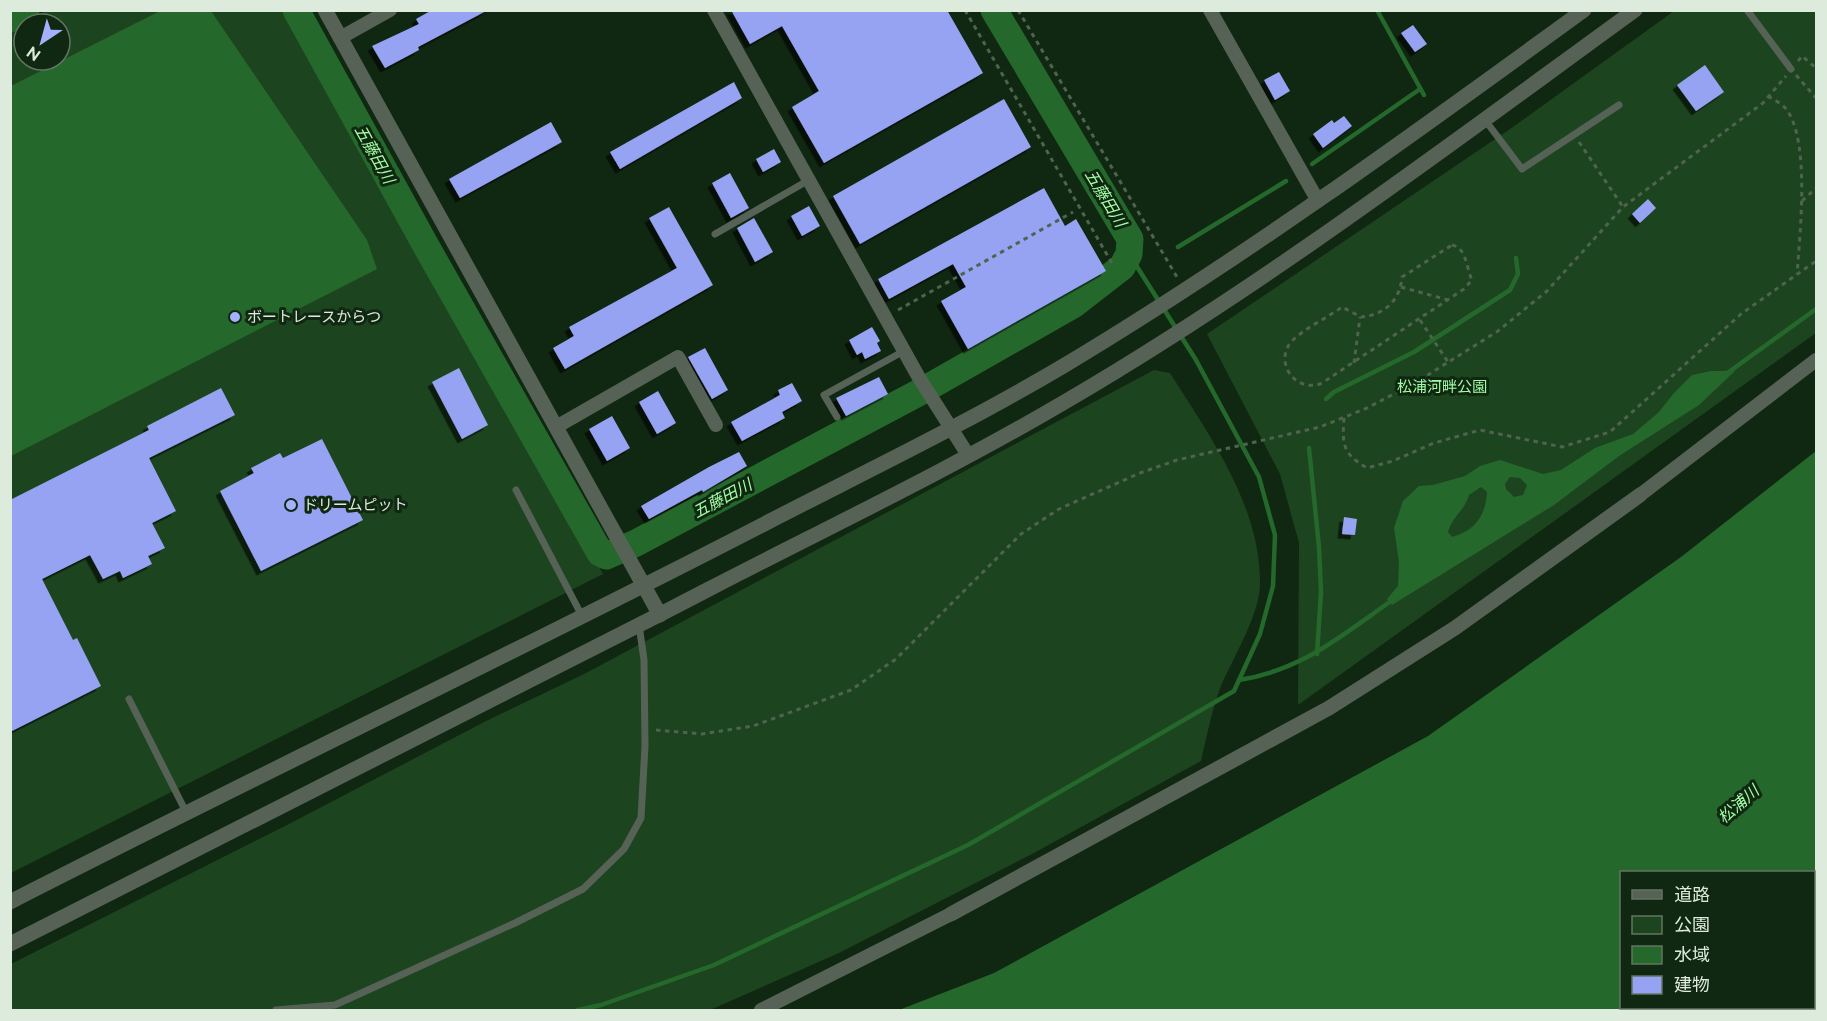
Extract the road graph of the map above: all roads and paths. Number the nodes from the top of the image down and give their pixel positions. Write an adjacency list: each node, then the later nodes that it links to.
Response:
1 (325, 10): 10 (street)
2 (390, 10): 10 (street)
3 (714, 10): 18 (street)
4 (965, 10): 26 (path)
5 (1018, 10): 29 (path)
6 (1210, 10): 20 (street)
7 (1584, 10): 20 (street)
8 (1635, 10): 16 (street)
9 (1747, 10): 12 (lane)
10 (340, 38): 41 (street)
11 (1816, 68): 12 (path)
12 (1791, 69): 13 (path); 14 (path)
13 (1768, 96): 21 (path); 22 (path)
14 (1816, 98)
15 (1619, 105): 17 (lane)
16 (1485, 120): 17 (lane); 43 (street)
17 (1574, 135): 22 (path)
18 (809, 180): 24 (lane); 31 (street)
19 (1816, 188): 21 (path)
20 (1318, 201): 29 (street)
21 (1802, 201): 27 (path)
22 (1623, 207): 36 (path)
23 (1073, 212): 31 (path)
24 (715, 234)
25 (1816, 261): 27 (path)
26 (1113, 265)
27 (1797, 274): 39 (path)
28 (1401, 287): 30 (path); 30 (path); 32 (path)
29 (1184, 289): 42 (street)
30 (1448, 300): 33 (path)
31 (885, 317): 34 (street)
32 (1360, 317): 37 (path); 37 (path)
33 (1420, 320): 36 (path); 37 (path)
34 (904, 351): 38 (lane); 42 (street)
35 (1816, 360): 45 (street)
36 (1448, 362): 39 (path)
37 (1354, 363)
38 (837, 417)
39 (1344, 417): 51 (path)
40 (716, 425): 41 (street)
41 (556, 427): 46 (street)
42 (951, 428): 43 (street); 46 (street)
43 (968, 455): 47 (street)
44 (516, 490): 48 (lane)
45 (1640, 495): 54 (street)
46 (644, 586): 47 (street); 48 (street)
47 (660, 615): 49 (street)
48 (582, 616): 52 (street)
49 (639, 625): 51 (lane); 55 (street)
50 (129, 699): 52 (lane)
51 (645, 729): 56 (lane)
52 (186, 812): 53 (street)
53 (10, 902)
54 (951, 914): 57 (street)
55 (10, 944)
56 (276, 1011)
57 (761, 1011)

